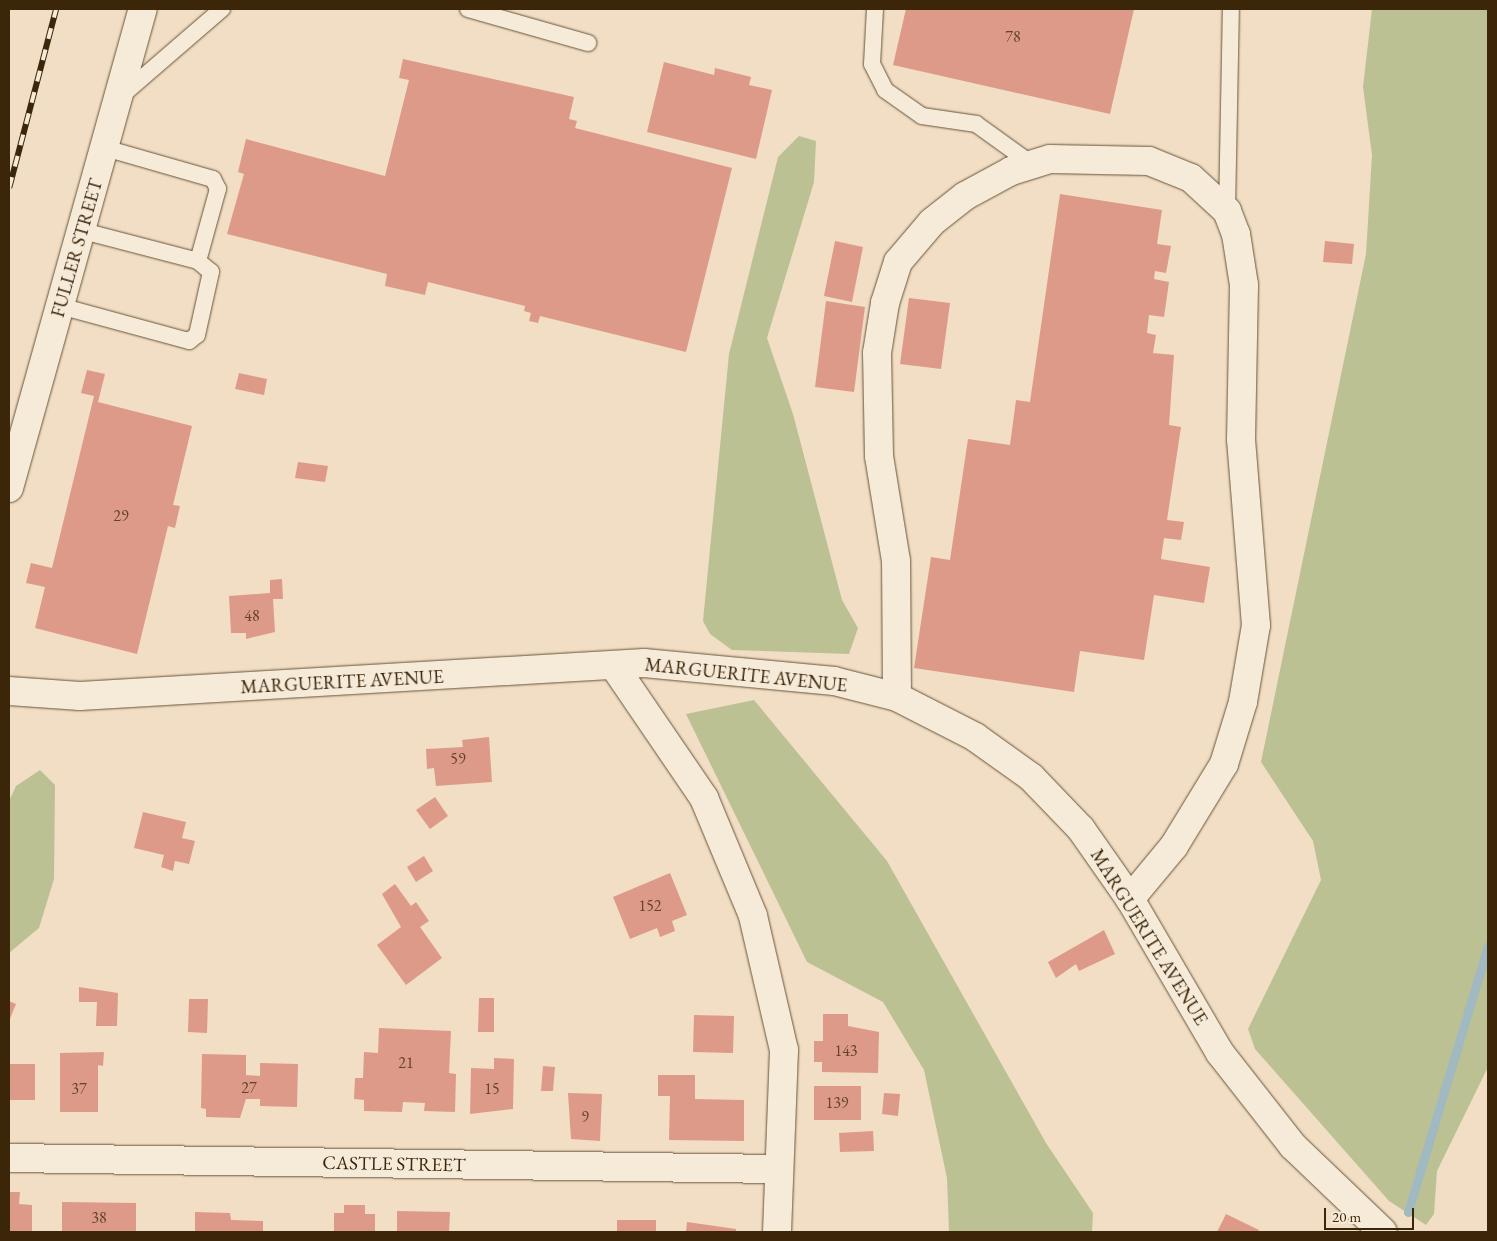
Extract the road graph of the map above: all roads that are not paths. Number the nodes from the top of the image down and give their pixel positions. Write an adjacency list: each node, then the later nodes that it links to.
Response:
1 (144, 9): 7 (street, FULLER STREET)
2 (222, 9): 7 (lane)
3 (468, 9): 6 (lane)
4 (876, 9): 9 (lane)
5 (1231, 9): 10 (lane)
6 (588, 43)
7 (119, 98): 8 (street, FULLER STREET)
8 (105, 148): 11 (street, FULLER STREET); 12 (lane)
9 (1033, 165): 10 (street); 17 (street)
10 (1226, 211): 18 (street)
11 (82, 231): 12 (lane); 13 (street, FULLER STREET)
12 (198, 261): 13 (lane)
13 (60, 306): 14 (street, FULLER STREET)
14 (9, 488)
15 (614, 666): 16 (street, MARGUERITE AVENUE); 17 (street, MARGUERITE AVENUE); 20 (street)
16 (9, 692)
17 (897, 697): 18 (street, MARGUERITE AVENUE)
18 (1130, 899): 22 (street, MARGUERITE AVENUE)
19 (9, 1158): 20 (street, CASTLE STREET)
20 (779, 1169): 21 (street)
21 (777, 1232)
22 (1383, 1232)

